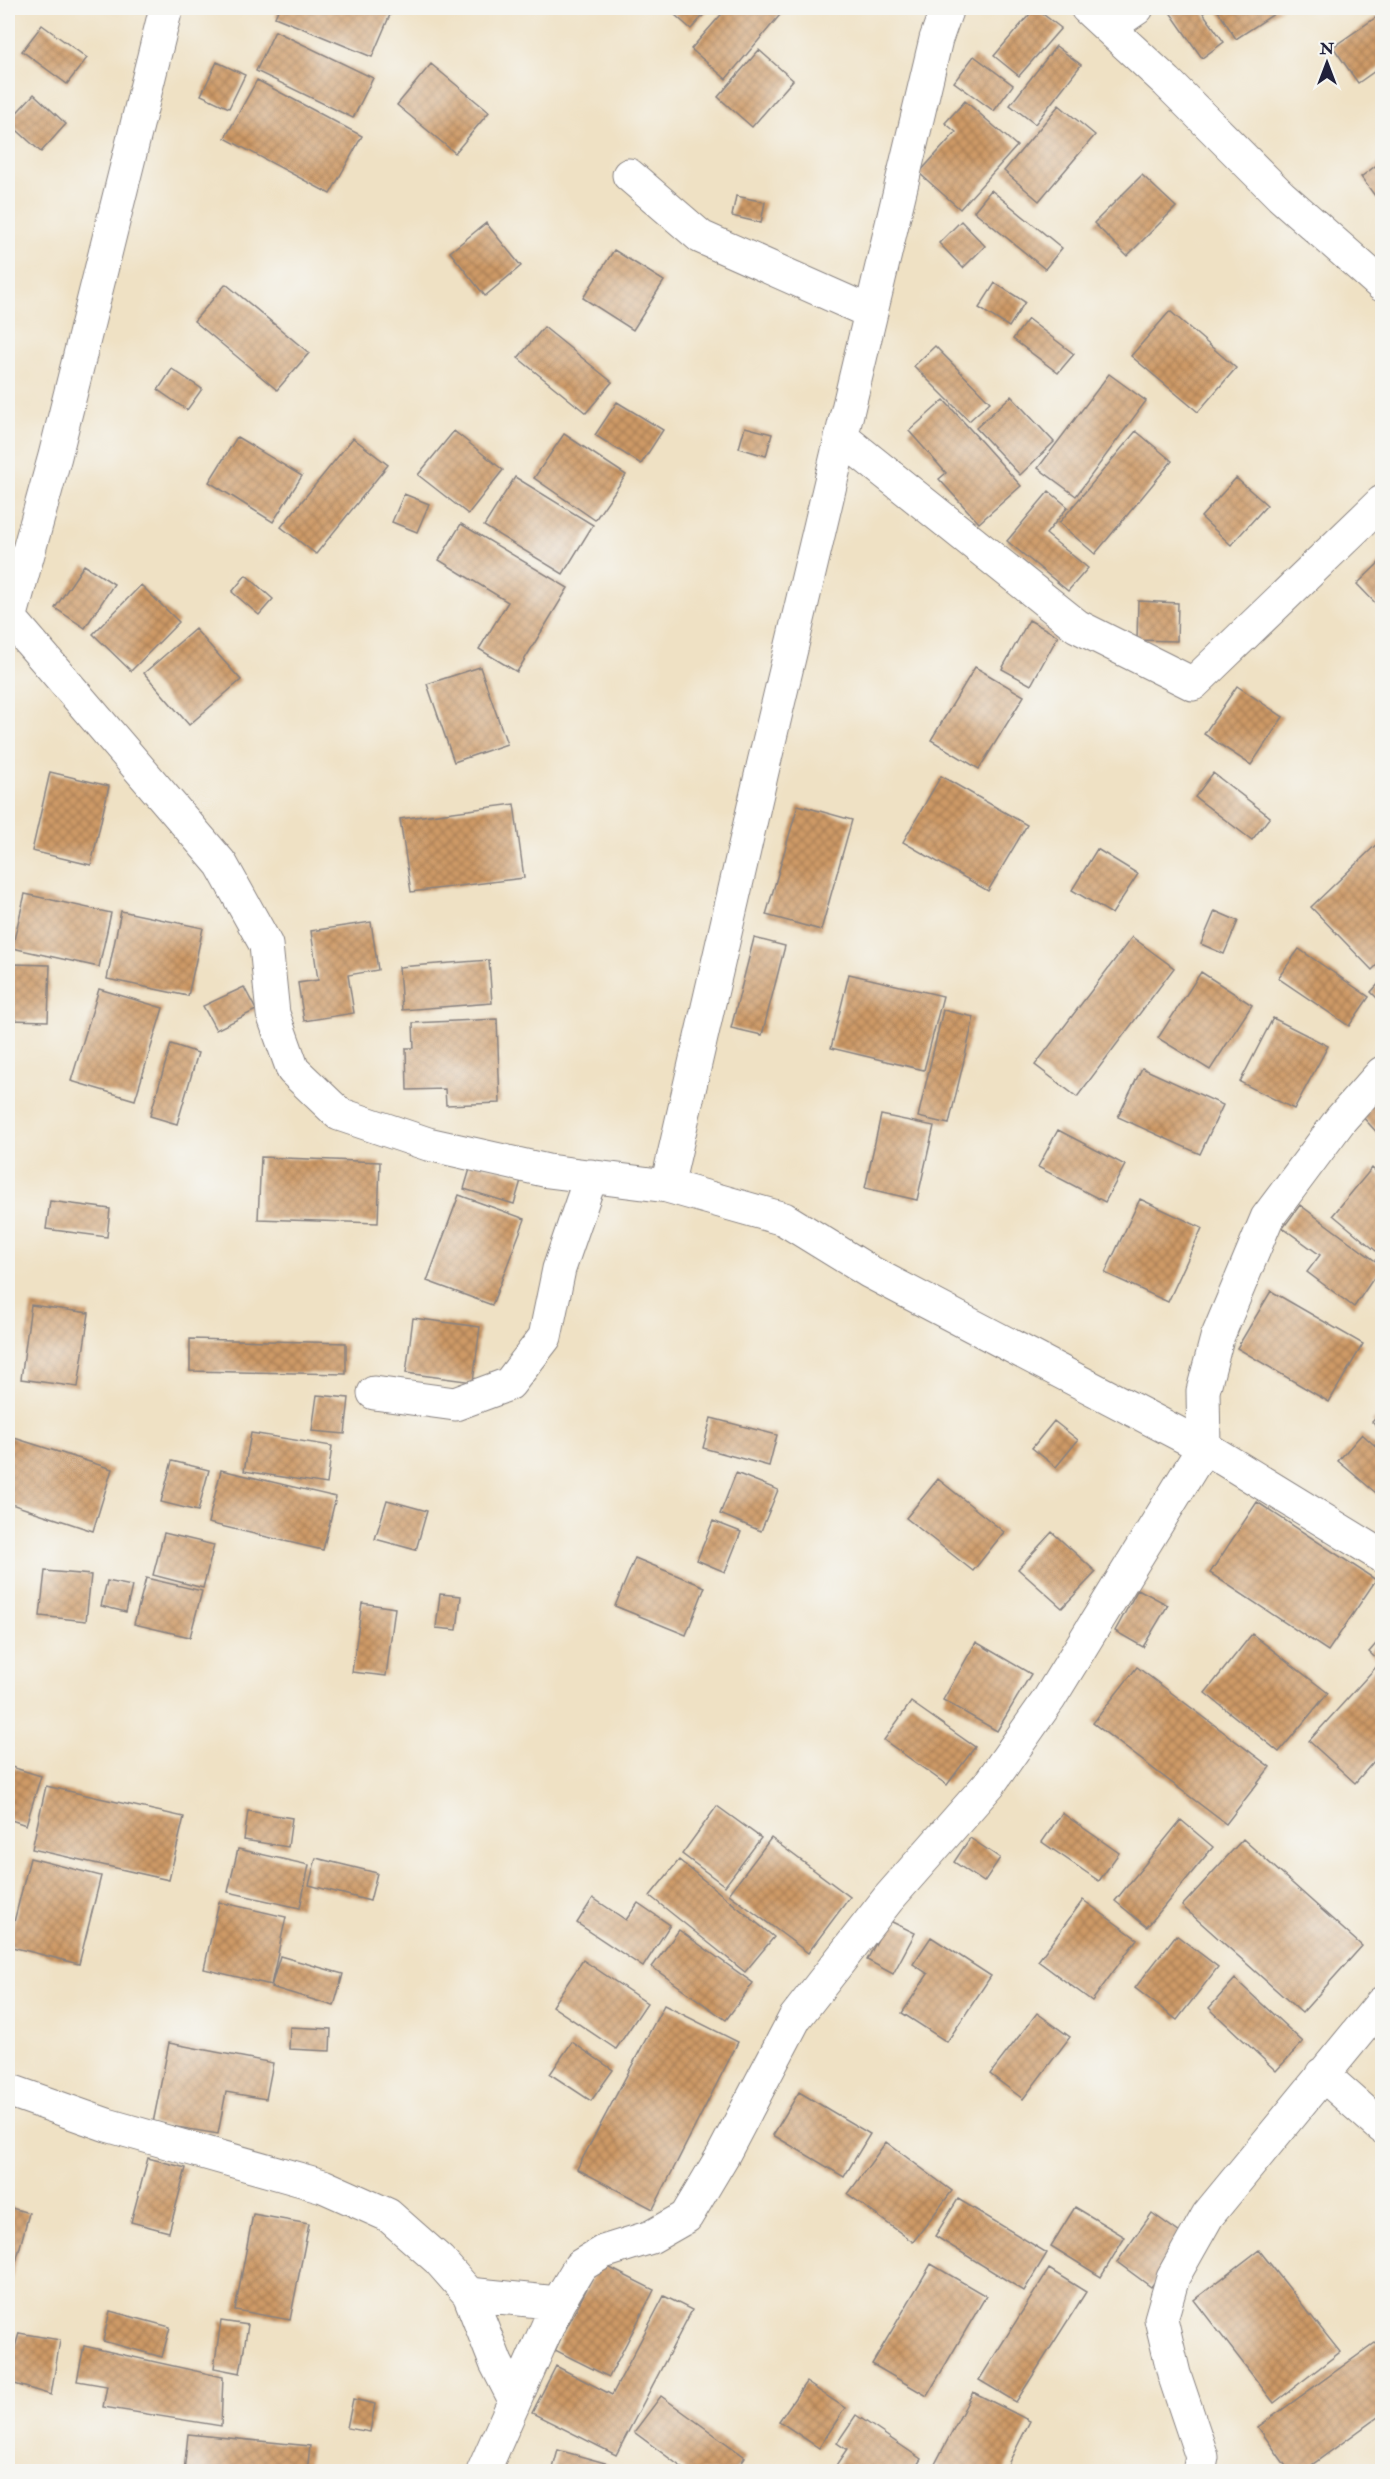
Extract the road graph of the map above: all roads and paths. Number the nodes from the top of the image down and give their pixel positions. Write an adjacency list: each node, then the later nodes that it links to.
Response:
1 (166, 8): 10 (street)
2 (947, 8): 7 (street)
3 (1137, 8): 4 (street)
4 (1098, 17): 6 (street)
5 (629, 175): 7 (street)
6 (1383, 285)
7 (870, 312): 8 (street)
8 (841, 437): 9 (street); 13 (street)
9 (1383, 502)
10 (8, 622): 12 (street)
11 (1383, 1073): 15 (street)
12 (591, 1176): 13 (street); 14 (street)
13 (667, 1186): 15 (street)
14 (374, 1393)
15 (1204, 1447): 16 (street); 22 (street)
16 (1383, 1556)
17 (1383, 2003): 18 (street)
18 (1322, 2074): 20 (street); 25 (street)
19 (8, 2090): 21 (street)
20 (1383, 2127)
21 (469, 2295): 22 (street); 23 (street)
22 (558, 2303): 23 (street)
23 (514, 2398): 24 (street)
24 (483, 2472)
25 (1199, 2472)

